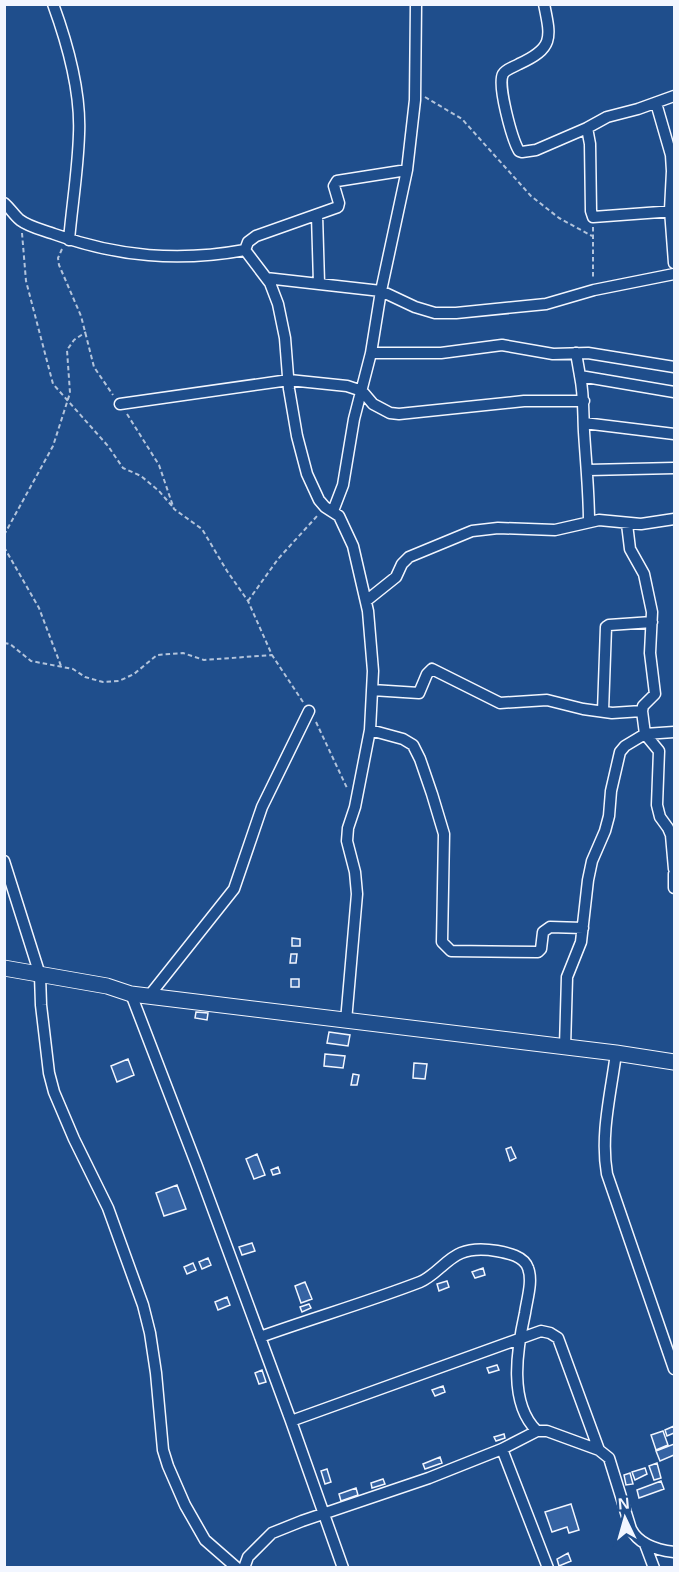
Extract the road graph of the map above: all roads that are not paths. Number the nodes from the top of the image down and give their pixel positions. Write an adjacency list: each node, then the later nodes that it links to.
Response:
1 (53, 4): 12 (street)
2 (416, 4): 7 (street)
3 (544, 4): 6 (street)
4 (675, 96): 5 (street)
5 (656, 103): 6 (street); 8 (street)
6 (586, 128): 10 (street)
7 (407, 170): 11 (street); 18 (street)
8 (673, 170): 10 (street)
9 (4, 203): 12 (street)
10 (672, 211): 14 (street)
11 (317, 215): 13 (street); 17 (street)
12 (69, 240): 13 (street)
13 (245, 250): 16 (street)
14 (675, 263)
15 (675, 274): 18 (street)
16 (266, 278): 17 (street); 23 (street)
17 (319, 283): 18 (street)
18 (381, 291): 19 (street)
19 (371, 353): 20 (street); 24 (street)
20 (576, 353): 21 (street); 22 (street)
21 (675, 367)
22 (580, 376): 25 (street); 26 (street)
23 (289, 380): 24 (street); 27 (street); 32 (street)
24 (362, 391): 26 (street); 32 (street)
25 (675, 392)
26 (584, 401): 28 (street)
27 (120, 404)
28 (584, 423): 29 (street); 31 (street)
29 (675, 434)
30 (675, 468): 31 (street)
31 (588, 470): 34 (street)
32 (329, 509): 36 (street)
33 (675, 519): 35 (street)
34 (589, 522): 35 (street); 36 (street)
35 (627, 524): 37 (street)
36 (366, 601): 38 (street)
37 (652, 622): 40 (street); 41 (street)
38 (372, 690): 40 (street); 42 (street)
39 (309, 711): 53 (street)
40 (603, 711): 41 (street)
41 (642, 711): 44 (street)
42 (370, 730): 49 (street); 54 (street)
43 (675, 732): 44 (street)
44 (645, 734): 46 (street); 49 (street)
45 (4, 861): 47 (street)
46 (675, 871): 48 (street)
47 (9, 888): 51 (street)
48 (675, 888)
49 (583, 928): 55 (street)
50 (4, 968): 51 (street)
51 (40, 975): 52 (street); 68 (street)
52 (131, 994): 53 (street); 58 (street)
53 (149, 996): 54 (street)
54 (346, 1021): 55 (street)
55 (565, 1047): 56 (street)
56 (616, 1053): 57 (street); 60 (street)
57 (675, 1062)
58 (260, 1336): 59 (street); 61 (street)
59 (519, 1338): 61 (street); 62 (street); 64 (street)
60 (675, 1369)
61 (291, 1421): 65 (street)
62 (537, 1431): 63 (street); 64 (street)
63 (502, 1449): 65 (street); 71 (street)
64 (599, 1450): 66 (street)
65 (324, 1513): 69 (street); 70 (street)
66 (645, 1544): 67 (street); 72 (street)
67 (675, 1552)
68 (237, 1568)
69 (244, 1568)
70 (343, 1568)
71 (548, 1568)
72 (654, 1568)

